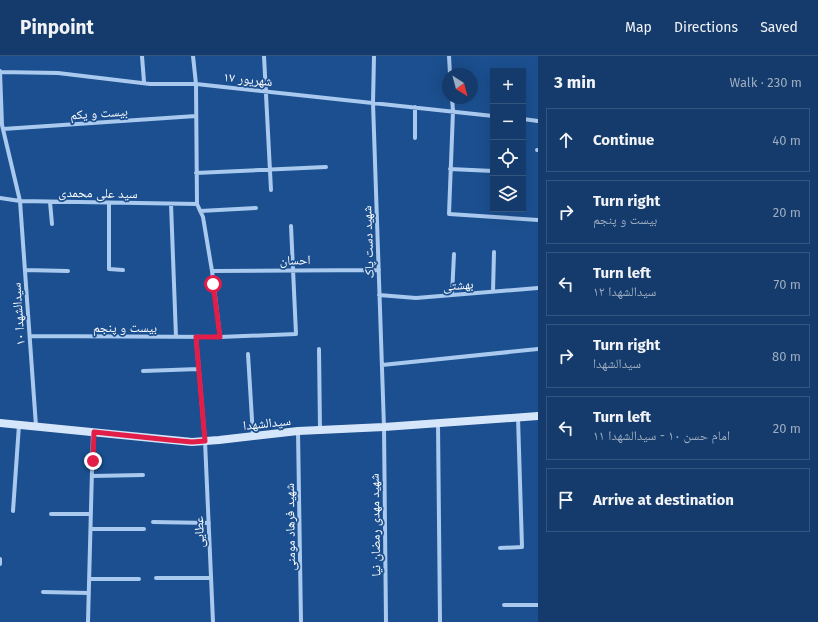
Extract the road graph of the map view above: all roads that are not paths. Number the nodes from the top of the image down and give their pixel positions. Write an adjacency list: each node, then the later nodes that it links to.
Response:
1 (142, 56): 8 (street)
2 (193, 56): 9 (street)
3 (264, 56): 10 (street)
4 (374, 56): 11 (street, شهید دست پاک)
5 (449, 56): 6 (street)
6 (450, 68)
7 (0, 71): 8 (street, ۱۷ شهریور); 19 (street, سیدالشهدا ۱۰)
8 (144, 82): 9 (street, ۱۷ شهریور)
9 (196, 84): 10 (street, ۱۷ شهریور); 15 (street)
10 (267, 91): 11 (street, ۱۷ شهریور); 23 (street)
11 (373, 103): 13 (street, ۱۷ شهریور); 43 (street, شهید دست پاک)
12 (452, 104): 14 (street)
13 (415, 107): 14 (street, ۱۷ شهریور); 20 (street)
14 (452, 111): 16 (street, ۱۷ شهریور); 22 (street)
15 (196, 116): 19 (street, بیست و یکم); 25 (street)
16 (490, 116)
17 (526, 119): 18 (street)
18 (538, 121)
19 (3, 130): 28 (street, سیدالشهدا ۱۰)
20 (415, 138)
21 (326, 167): 23 (street)
22 (450, 169): 24 (street); 35 (street)
23 (270, 170): 25 (street); 26 (street)
24 (490, 171)
25 (196, 173): 32 (street)
26 (271, 190)
27 (0, 198): 28 (street, سید علی محمدی)
28 (20, 201): 29 (street, سید علی محمدی); 40 (street, سیدالشهدا ۱۰)
29 (50, 202): 30 (street, سید علی محمدی); 36 (street)
30 (109, 203): 31 (street, سید علی محمدی); 41 (street)
31 (171, 204): 32 (street, سید علی محمدی); 51 (street)
32 (197, 204): 34 (street)
33 (256, 208): 34 (street)
34 (200, 211): 45 (street)
35 (538, 220)
36 (52, 224)
37 (291, 226): 42 (street)
38 (494, 252): 47 (street)
39 (454, 254): 49 (street)
40 (25, 270): 44 (street); 50 (street, سیدالشهدا ۱۰)
41 (123, 270)
42 (293, 270): 43 (street, احسان); 45 (street, احسان); 53 (street, بیست و پنجم)
43 (379, 270): 48 (street, شهید دست پاک)
44 (68, 271)
45 (212, 271): 53 (street)
46 (538, 288): 47 (street, بهشتی)
47 (493, 292): 49 (street, بهشتی)
48 (379, 295): 49 (street, بهشتی); 57 (street, شهید دست پاک)
49 (452, 295)
50 (30, 336): 51 (street, بیست و پنجم); 65 (street, سیدالشهدا ۱۰)
51 (176, 337): 52 (street, بیست و پنجم)
52 (196, 337): 53 (street, بیست و پنجم); 58 (street, عطایی)
53 (220, 337)
54 (319, 349): 67 (street)
55 (538, 349): 57 (street)
56 (248, 354): 70 (street)
57 (382, 365): 66 (street, شهید دست پاک)
58 (199, 369): 59 (street); 71 (street, عطایی)
59 (143, 371)
60 (538, 416): 61 (street, سیدالشهدا)
61 (518, 418): 63 (street, سیدالشهدا); 81 (street)
62 (0, 423): 64 (street, سیدالشهدا)
63 (438, 423): 66 (street, سیدالشهدا); 96 (street)
64 (19, 425): 65 (street, سیدالشهدا); 74 (street)
65 (36, 427): 68 (street, سیدالشهدا)
66 (384, 427): 67 (street, سیدالشهدا); 95 (street, شهید مهدی رمضان نیا)
67 (320, 430): 69 (street, سیدالشهدا)
68 (94, 432): 71 (street, سیدالشهدا); 73 (street)
69 (298, 432): 70 (street, سیدالشهدا); 94 (street, شهید فرهاد مومنی)
70 (253, 436): 71 (street, سیدالشهدا)
71 (205, 441): 78 (street, عطایی)
72 (143, 475): 73 (street)
73 (92, 476): 76 (street)
74 (13, 511)
75 (51, 514): 76 (street)
76 (91, 514): 79 (street)
77 (152, 522): 78 (street)
78 (209, 523): 85 (street, عطایی)
79 (91, 529): 80 (street); 86 (street)
80 (144, 529)
81 (500, 548)
82 (0, 559): 83 (street)
83 (0, 564)
84 (156, 578): 85 (street)
85 (211, 578): 93 (street, عطایی)
86 (90, 579): 87 (street); 89 (street)
87 (139, 579)
88 (43, 592): 89 (street)
89 (89, 593): 92 (street)
90 (538, 604): 91 (street)
91 (504, 605)
92 (88, 622)
93 (213, 622)
94 (301, 622)
95 (386, 622)
96 (440, 622)

